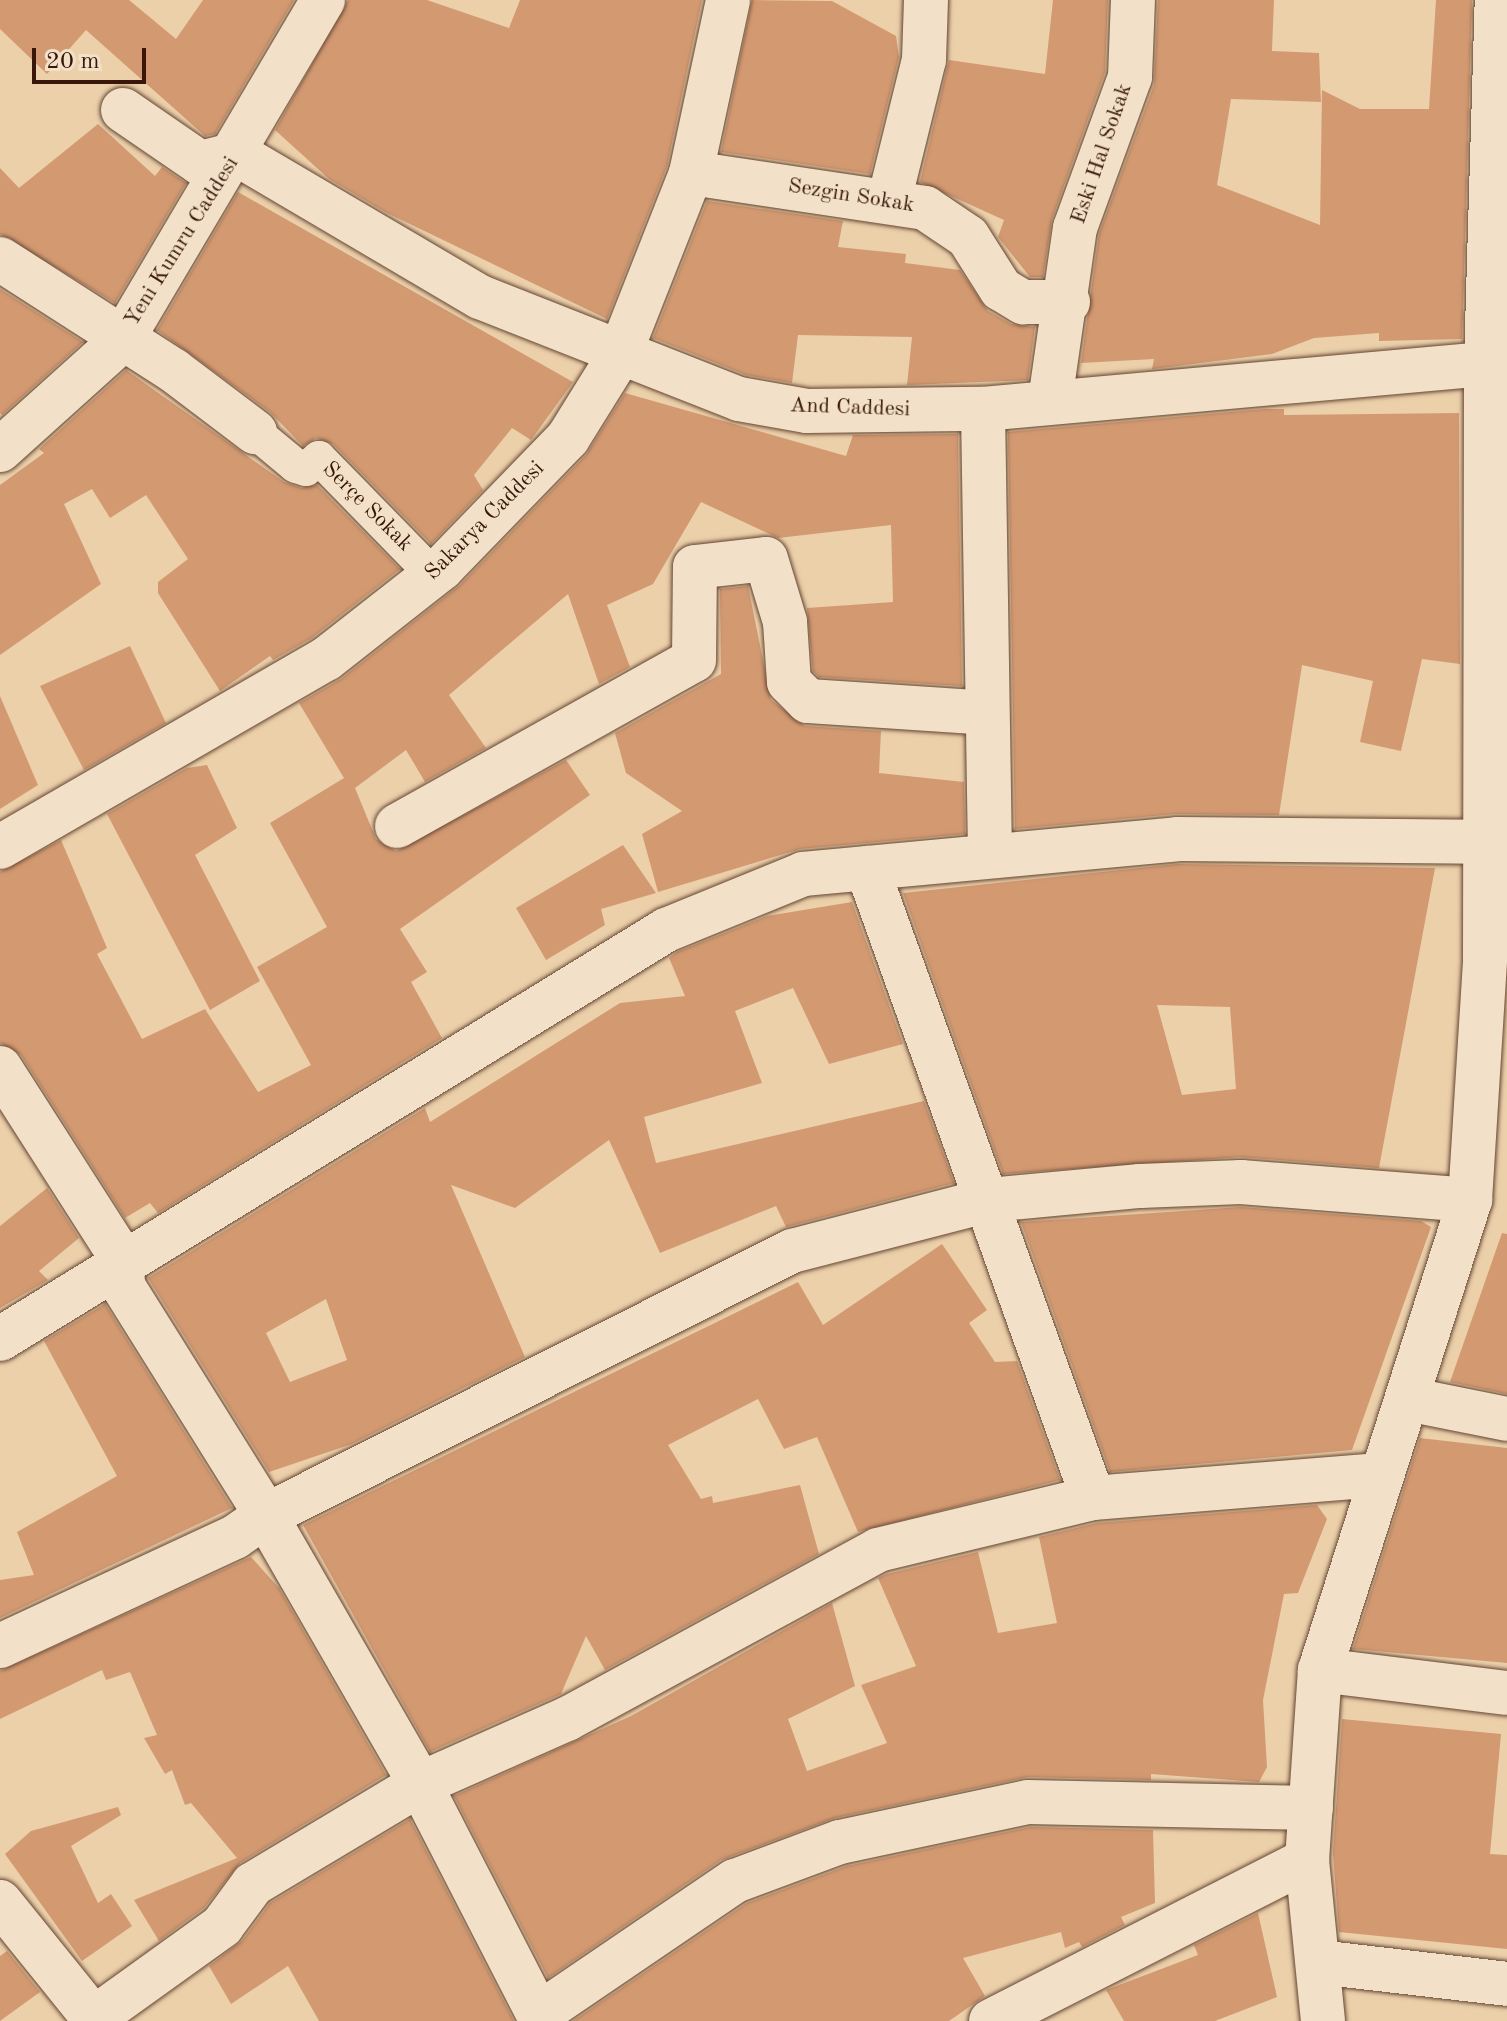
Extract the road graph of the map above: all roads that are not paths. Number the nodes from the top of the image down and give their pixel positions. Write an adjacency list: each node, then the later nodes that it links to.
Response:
1 (323, 0): 7 (street, Yeni Kumru Caddesi)
2 (728, 0): 8 (street, Sakarya Caddesi)
3 (926, 0): 9 (street)
4 (1133, 0): 11 (street, Eski Hal Sokak)
5 (1497, 0): 14 (street)
6 (123, 110): 7 (street)
7 (237, 154): 12 (street, Yeni Kumru Caddesi); 13 (street, And Caddesi)
8 (691, 173): 9 (street, Sezgin Sokak); 13 (street, Sakarya Caddesi)
9 (889, 201): 11 (street, Sezgin Sokak)
10 (0, 259): 12 (street)
11 (1068, 302): 15 (street, Eski Hal Sokak)
12 (122, 340): 17 (street); 18 (street, Yeni Kumru Caddesi)
13 (619, 356): 16 (street, And Caddesi); 19 (street, Sakarya Caddesi)
14 (1497, 362): 15 (street, And Caddesi); 22 (street)
15 (1050, 401): 16 (street, And Caddesi)
16 (983, 409): 20 (street)
17 (255, 432): 19 (street, Serçe Sokak)
18 (0, 450)
19 (433, 575): 23 (street, Sakarya Caddesi)
20 (987, 713): 21 (street); 24 (street)
21 (397, 826)
22 (1497, 841): 24 (street); 26 (street)
23 (0, 847)
24 (990, 856): 25 (street)
25 (867, 868): 28 (street); 30 (street)
26 (1496, 960): 29 (street)
27 (0, 1068): 30 (street)
28 (989, 1200): 29 (street); 35 (street); 36 (street)
29 (1470, 1200): 32 (street)
30 (122, 1259): 31 (street); 36 (street)
31 (0, 1339)
32 (1407, 1399): 33 (street); 34 (street)
33 (1507, 1419)
34 (1380, 1475): 35 (street); 38 (street)
35 (1093, 1498): 40 (street)
36 (265, 1516): 37 (street); 40 (street)
37 (0, 1646)
38 (1320, 1670): 39 (street); 41 (street)
39 (1507, 1693)
40 (420, 1784): 46 (street); 47 (street)
41 (1311, 1808): 42 (street); 46 (street)
42 (1307, 1860): 44 (street); 48 (street)
43 (0, 1902): 47 (street)
44 (1318, 1962): 45 (street); 49 (street)
45 (1507, 1984)
46 (541, 2018)
47 (95, 2020)
48 (991, 2021)
49 (1323, 2021)

